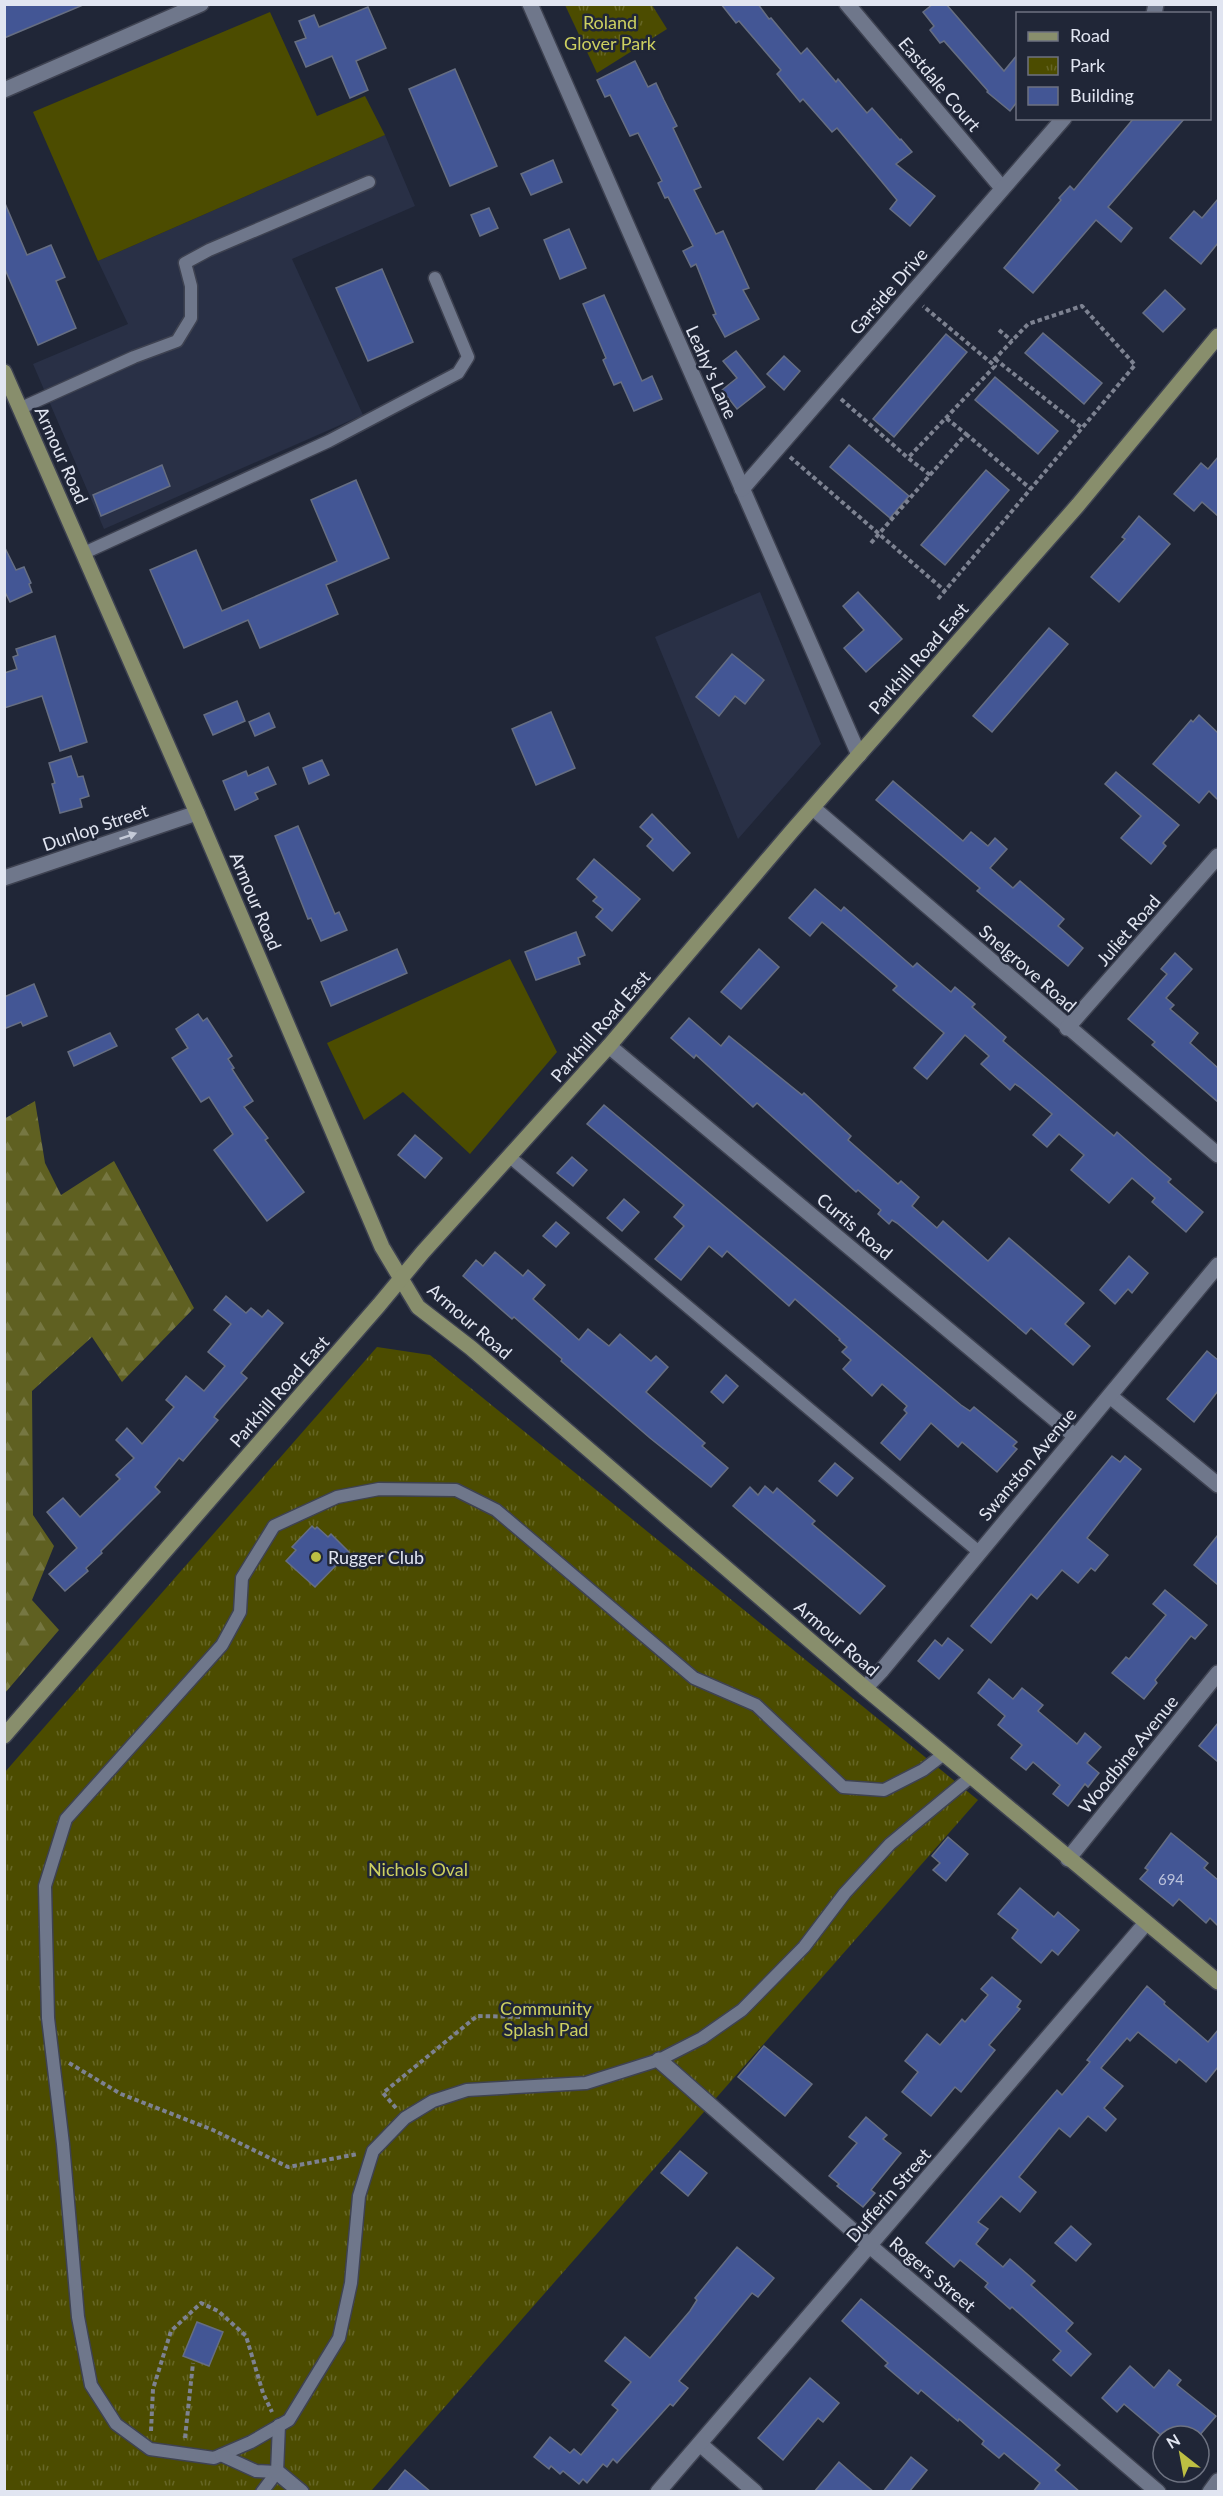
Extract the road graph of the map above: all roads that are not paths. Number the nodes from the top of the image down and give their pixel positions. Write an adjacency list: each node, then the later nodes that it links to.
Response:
1 (201, 4): 4 (street)
2 (530, 4): 13 (street, Leahy's Lane)
3 (847, 4): 8 (street, Eastdale Court)
4 (184, 8): 5 (street)
5 (4, 90)
6 (1062, 120): 8 (street, Garside Drive)
7 (369, 182): 12 (lane)
8 (1002, 188): 13 (street, Garside Drive)
9 (435, 278): 14 (lane)
10 (1218, 336): 15 (main road, Parkhill Road East)
11 (4, 372): 12 (main road, Armour Road)
12 (21, 408): 14 (main road, Armour Road)
13 (742, 489): 15 (street, Leahy's Lane)
14 (84, 553): 17 (main road, Armour Road)
15 (859, 755): 16 (main road, Parkhill Road East)
16 (813, 808): 20 (street, Snelgrove Road); 21 (main road, Parkhill Road East)
17 (197, 813): 19 (street, Dunlop Street, one-way to 17); 25 (main road, Armour Road)
18 (1218, 856): 20 (street, Juliet Road)
19 (4, 878)
20 (1067, 1028): 22 (street, Snelgrove Road)
21 (609, 1046): 23 (main road, Parkhill Road East); 27 (street, Curtis Road)
22 (1218, 1155)
23 (510, 1157): 25 (main road, Parkhill Road East); 29 (lane)
24 (1218, 1265): 26 (street, Swanston Avenue)
25 (400, 1278): 31 (main road, Armour Road); 32 (main road, Parkhill Road East)
26 (1110, 1396): 27 (street, Swanston Avenue); 28 (street)
27 (1076, 1436): 29 (street, Swanston Avenue)
28 (1218, 1485)
29 (979, 1552): 31 (street, Swanston Avenue)
30 (1218, 1673): 35 (street, Woodbine Avenue)
31 (865, 1688): 33 (main road, Armour Road)
32 (4, 1736)
33 (944, 1754): 34 (main road, Armour Road); 42 (lane)
34 (971, 1777): 35 (main road, Armour Road); 38 (lane)
35 (1068, 1859): 36 (main road, Armour Road)
36 (1146, 1923): 37 (main road, Armour Road); 39 (street, Dufferin Street)
37 (1218, 1982)
38 (659, 2060): 39 (street, Rogers Street); 40 (lane)
39 (870, 2246): 41 (street, Dufferin Street); 49 (street, Rogers Street)
40 (279, 2425): 42 (lane); 43 (lane)
41 (700, 2444): 47 (street, Dufferin Street); 48 (street)
42 (221, 2455): 43 (lane)
43 (277, 2472): 45 (lane); 46 (street)
44 (1218, 2481): 50 (street)
45 (262, 2492)
46 (301, 2492)
47 (658, 2492)
48 (755, 2492)
49 (1158, 2492)
50 (1210, 2492)

